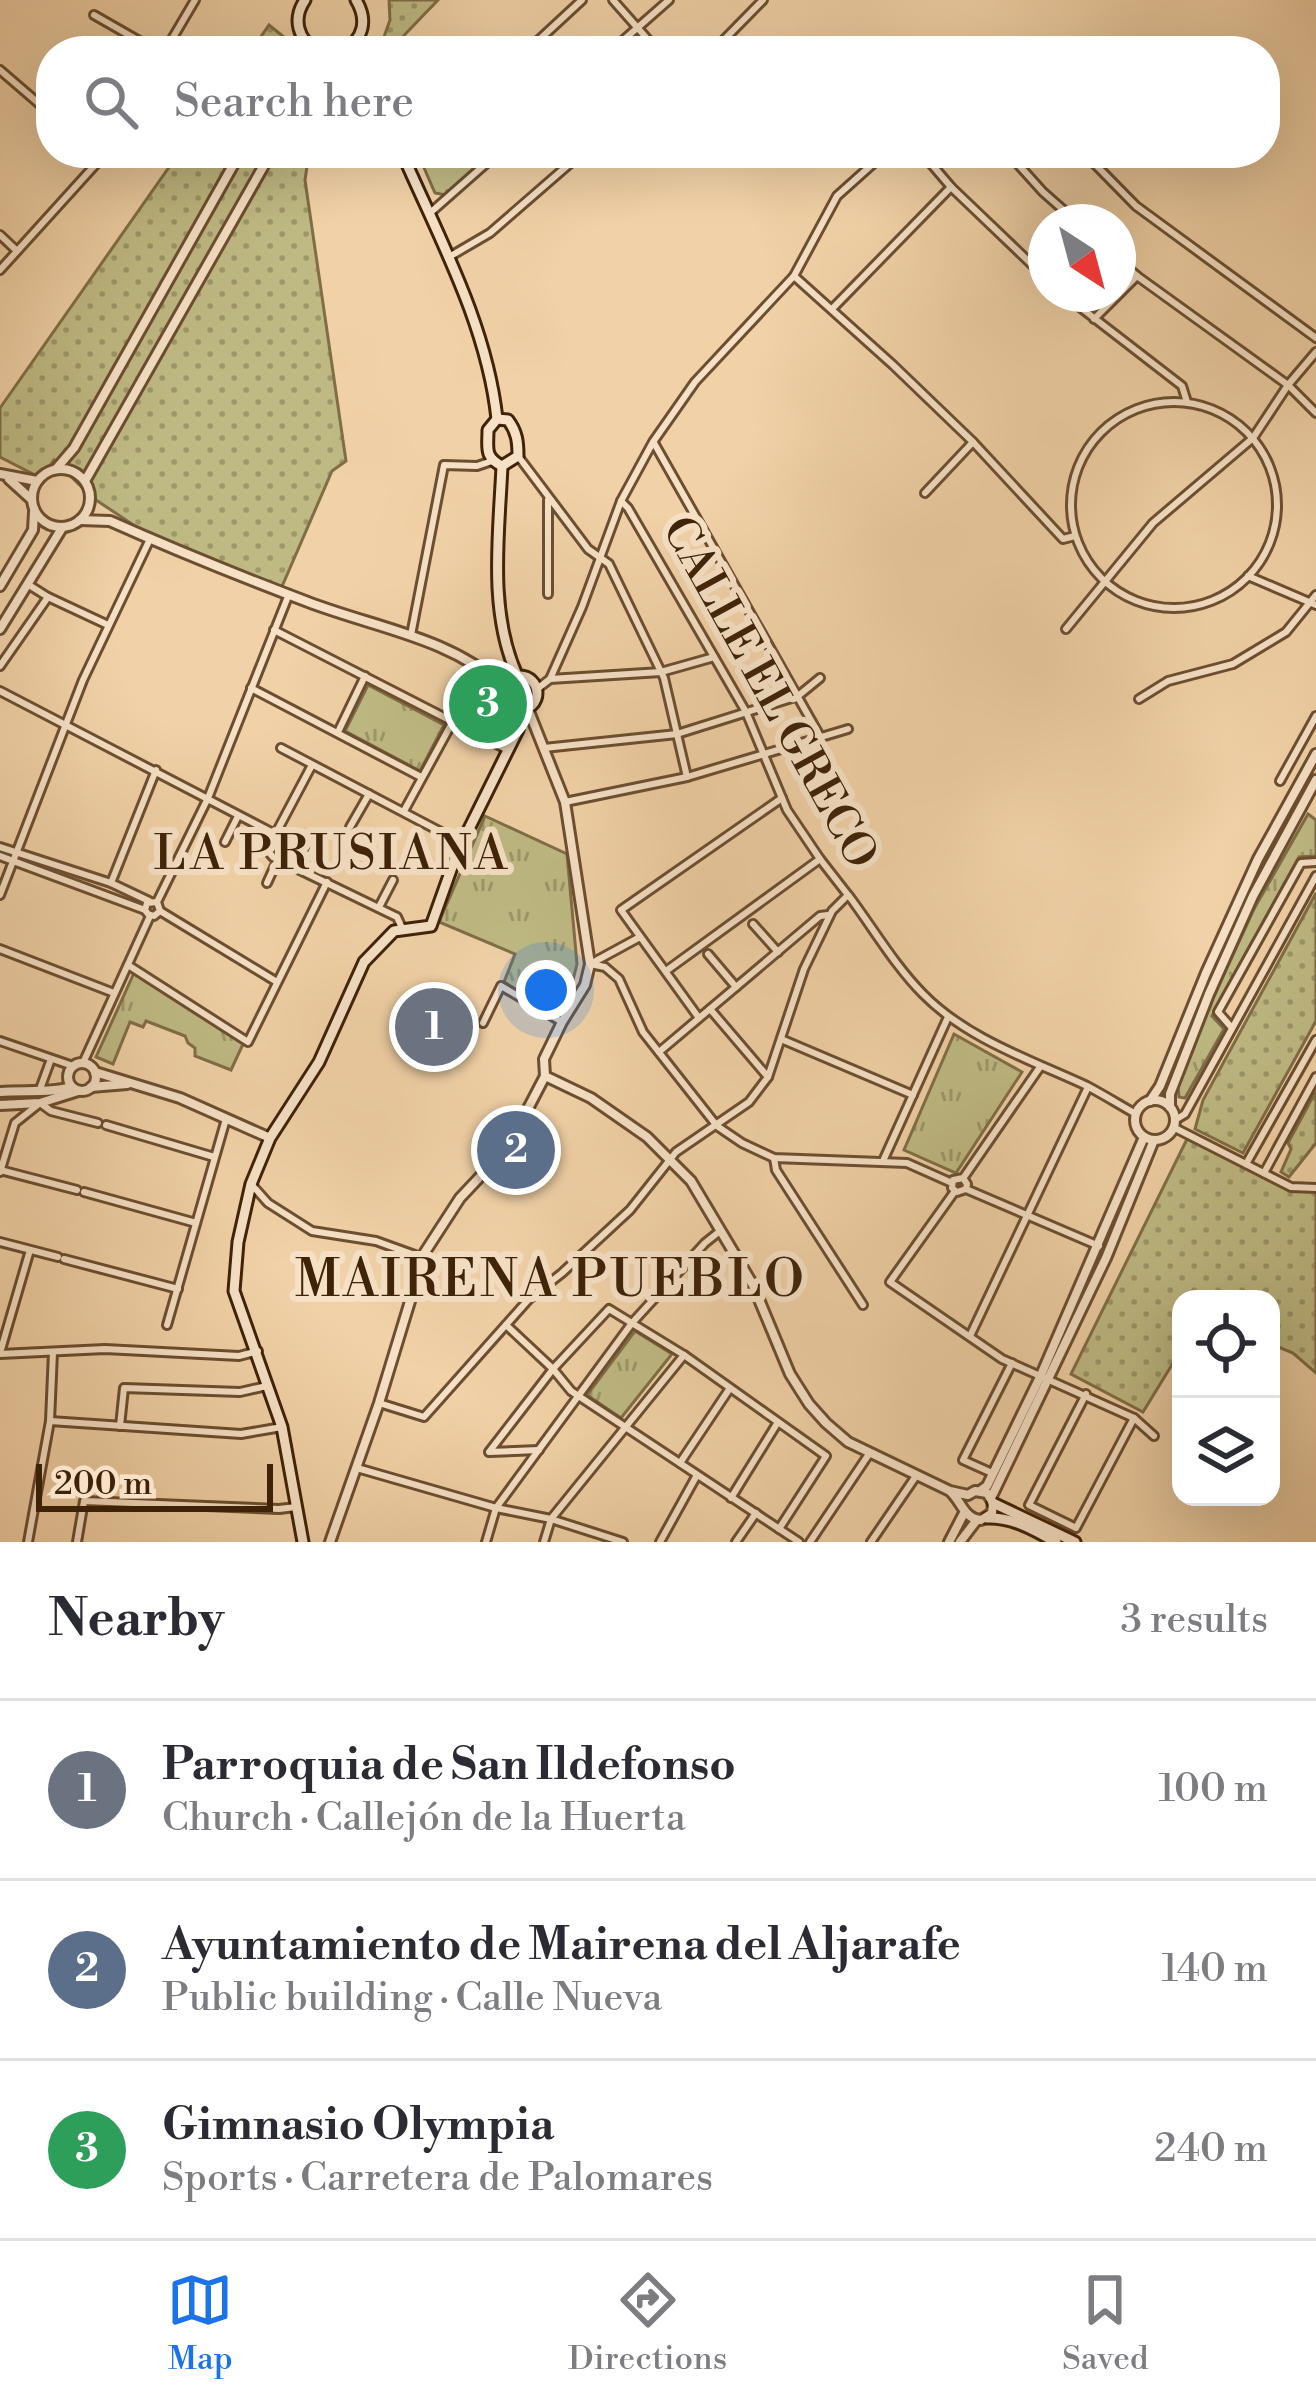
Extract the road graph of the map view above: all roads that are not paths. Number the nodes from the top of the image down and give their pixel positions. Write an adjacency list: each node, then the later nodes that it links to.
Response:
1 (195, 0): 11 (street)
2 (305, 0): 12 (main road)
3 (582, 0): 14 (street)
4 (613, 0): 9 (street)
5 (668, 0): 9 (street)
6 (763, 0): 17 (street)
7 (357, 1): 13 (main road)
8 (94, 15): 10 (street)
9 (637, 28): 15 (street); 16 (street)
10 (133, 36)
11 (171, 36)
12 (300, 36)
13 (360, 36)
14 (543, 36)
15 (628, 36)
16 (645, 36)
17 (728, 36)
18 (0, 70): 19 (street)
19 (36, 101)
20 (90, 168): 34 (street)
21 (232, 168): 53 (street)
22 (262, 168): 56 (street)
23 (413, 168): 32 (main road)
24 (481, 168): 32 (street)
25 (564, 168): 35 (street)
26 (868, 168): 38 (street)
27 (935, 168): 30 (street)
28 (1021, 168): 31 (street)
29 (1099, 168): 43 (street)
30 (951, 187): 36 (street); 40 (street)
31 (1057, 204)
32 (430, 213): 35 (main road)
33 (0, 235): 34 (street)
34 (17, 251): 37 (street)
35 (449, 257): 48 (main road)
36 (1028, 261)
37 (0, 270)
38 (794, 275): 40 (street); 50 (street)
39 (1137, 276): 42 (street); 45 (street)
40 (832, 310): 51 (street)
41 (1085, 312): 42 (street)
42 (1094, 319): 46 (street)
43 (1316, 338)
44 (1316, 352): 45 (street)
45 (1288, 385): 47 (street); 49 (street)
46 (1186, 402): 49 (street); 66 (street)
47 (1316, 413)
48 (497, 419): 52 (main road); 52 (main road)
49 (1253, 438): 69 (street); 70 (street)
50 (653, 442): 61 (street); 92 (street)
51 (973, 442): 57 (street); 66 (street)
52 (506, 461): 58 (street); 81 (street); 88 (main road)
53 (56, 469): 55 (street); 56 (street)
54 (4, 476): 55 (street); 59 (street)
55 (37, 481): 59 (street)
56 (85, 481): 60 (street)
57 (925, 493)
58 (548, 496): 68 (street); 74 (street)
59 (31, 499): 62 (street)
60 (90, 499): 63 (street); 64 (street)
61 (621, 501): 68 (street); 82 (street, CALLE EL GRECO)
62 (34, 511): 65 (street); 72 (street)
63 (80, 520): 64 (street); 65 (street)
64 (109, 520): 67 (street)
65 (63, 528): 71 (street)
66 (1075, 536): 70 (street)
67 (151, 538): 73 (street); 77 (street)
68 (600, 556): 84 (street); 87 (street)
69 (1248, 576): 70 (street); 76 (street)
70 (1105, 582): 78 (street)
71 (29, 585): 75 (street); 79 (street)
72 (0, 586)
73 (290, 594): 80 (street); 81 (street)
74 (548, 594)
75 (48, 597): 77 (street); 83 (street)
76 (1314, 601): 93 (street)
77 (108, 625): 97 (street)
78 (1066, 628)
79 (0, 629)
80 (274, 630): 85 (street); 89 (street)
81 (411, 634): 88 (street)
82 (713, 657): 84 (street); 95 (street, CALLE EL GRECO)
83 (0, 666)
84 (661, 672): 87 (street); 101 (street)
85 (365, 676): 98 (street); 100 (street)
86 (820, 678): 92 (street)
87 (550, 679): 90 (street)
88 (511, 680): 90 (main road); 94 (main road)
89 (251, 688): 100 (street); 115 (street)
90 (537, 688): 94 (main road)
91 (0, 691): 97 (street)
92 (798, 696): 95 (street); 102 (street)
93 (1139, 699)
94 (525, 710): 104 (street); 105 (main road)
95 (746, 712): 101 (street); 106 (street, CALLE EL GRECO)
96 (1316, 716): 113 (street)
97 (65, 723): 109 (street); 127 (street)
98 (452, 723): 105 (street); 110 (street)
99 (848, 730): 102 (street)
100 (338, 732): 110 (street)
101 (677, 734): 104 (street); 111 (street)
102 (821, 738): 106 (street)
103 (280, 748): 108 (street)
104 (544, 748): 117 (street)
105 (508, 750): 124 (main road)
106 (765, 754): 111 (street); 116 (street, CALLE EL GRECO)
107 (1316, 754): 178 (street)
108 (312, 765): 114 (street); 121 (street)
109 (156, 770): 115 (street); 135 (street)
110 (421, 777): 118 (street)
111 (687, 777): 117 (street)
112 (1316, 780): 181 (street)
113 (1280, 781)
114 (369, 794): 118 (street); 120 (street)
115 (208, 798): 119 (street); 140 (street)
116 (782, 799): 129 (street, CALLE EL GRECO); 144 (street)
117 (566, 802): 148 (street)
118 (404, 812): 124 (street)
119 (238, 816): 121 (street); 123 (street)
120 (350, 827)
121 (275, 834): 128 (street)
122 (320, 838): 131 (street)
123 (225, 842)
124 (462, 844): 143 (main road)
125 (0, 847): 127 (street)
126 (0, 856): 127 (street)
127 (14, 856): 135 (street); 137 (street); 140 (street)
128 (278, 859): 131 (street); 136 (street)
129 (820, 859): 138 (street, CALLE EL GRECO); 150 (street)
130 (1316, 862): 159 (street)
131 (302, 870): 134 (street)
132 (1316, 876): 159 (street)
133 (394, 880): 139 (street)
134 (327, 882): 139 (street); 151 (street)
135 (111, 883): 140 (street)
136 (267, 883)
137 (0, 895)
138 (848, 895): 141 (street, CALLE EL GRECO); 155 (street)
139 (380, 907): 143 (street)
140 (152, 908): 149 (street); 151 (street)
141 (830, 915): 146 (street); 160 (street)
142 (753, 924): 146 (street)
143 (402, 928): 186 (main road)
144 (641, 937): 148 (street); 150 (street)
145 (0, 949): 153 (street)
146 (778, 952): 152 (street)
147 (708, 954): 152 (street)
148 (590, 964): 157 (street); 163 (street)
149 (128, 965): 151 (street); 153 (street)
150 (665, 971): 156 (street)
151 (277, 982)
152 (736, 988): 154 (street)
153 (115, 993): 165 (street)
154 (710, 1009): 156 (street); 169 (street)
155 (948, 1016): 166 (street); 177 (street)
156 (699, 1018): 163 (street)
157 (562, 1022): 158 (street); 168 (street)
158 (483, 1023)
159 (1232, 1028): 184 (street)
160 (781, 1039): 169 (street); 177 (street)
161 (1316, 1040): 192 (street)
162 (0, 1041): 164 (street)
163 (659, 1052): 185 (street)
164 (51, 1059): 165 (street); 174 (street)
165 (78, 1065): 167 (street); 175 (street)
166 (1040, 1067): 173 (street); 195 (street)
167 (94, 1072): 171 (street); 172 (street)
168 (545, 1076): 190 (street); 206 (street)
169 (768, 1077): 185 (street)
170 (1316, 1077): 194 (street)
171 (135, 1084): 172 (street); 183 (street)
172 (92, 1087): 175 (street)
173 (1088, 1087): 182 (street); 200 (street)
174 (40, 1089): 175 (street); 176 (street)
175 (75, 1089): 179 (street)
176 (0, 1092)
177 (913, 1095): 191 (street)
178 (1150, 1101): 181 (street); 182 (street)
179 (40, 1103): 180 (street); 188 (street); 193 (street)
180 (0, 1105)
181 (1170, 1107): 184 (street)
182 (1136, 1114): 187 (street)
183 (226, 1119): 186 (street); 188 (street)
184 (1174, 1124): 187 (street); 192 (street)
185 (716, 1126): 189 (street); 190 (street)
186 (270, 1138): 196 (main road)
187 (1149, 1138): 204 (street); 219 (street)
188 (214, 1156): 201 (street)
189 (774, 1158): 191 (street); 208 (street)
190 (671, 1160): 202 (street); 211 (street)
191 (883, 1161): 197 (street)
192 (1246, 1164): 194 (street)
193 (0, 1171): 201 (street)
194 (1264, 1173): 198 (street)
195 (963, 1178): 197 (street); 199 (street)
196 (251, 1184): 206 (street); 213 (main road)
197 (953, 1187): 199 (street); 212 (street)
198 (1316, 1188)
199 (966, 1189): 200 (street)
200 (1027, 1216): 204 (street); 212 (street)
201 (196, 1223): 207 (street)
202 (721, 1231): 209 (street); 233 (street)
203 (0, 1242): 205 (street)
204 (1099, 1246): 219 (street)
205 (31, 1250): 207 (street); 215 (street)
206 (423, 1258): 224 (street)
207 (178, 1289): 210 (street)
208 (863, 1305)
209 (632, 1322): 216 (street); 218 (street); 223 (street)
210 (167, 1325)
211 (506, 1325): 218 (street); 224 (street)
212 (970, 1336): 217 (street)
213 (258, 1351): 214 (street); 220 (main road)
214 (53, 1352): 215 (street); 226 (street)
215 (0, 1353)
216 (684, 1355): 221 (street); 229 (street)
217 (1012, 1364): 219 (street); 237 (street)
218 (553, 1369): 223 (street); 232 (street)
219 (1046, 1377): 222 (street); 237 (street); 241 (street)
220 (269, 1385): 228 (street); 230 (main road)
221 (730, 1388): 227 (street); 234 (street)
222 (1086, 1394): 225 (street); 225 (street)
223 (579, 1396): 229 (street); 232 (street)
224 (379, 1402): 235 (street)
225 (1134, 1418): 231 (street)
226 (50, 1421): 228 (street); 249 (street)
227 (778, 1422): 240 (street); 248 (street)
228 (120, 1426): 230 (street)
229 (624, 1426): 234 (street); 246 (street)
230 (282, 1427): 243 (main road)
231 (1154, 1436)
232 (538, 1450): 244 (street)
233 (869, 1454): 236 (street); 259 (street)
234 (680, 1463): 238 (street)
235 (357, 1468): 244 (street); 252 (street)
236 (917, 1474): 242 (street); 260 (street)
237 (992, 1474): 239 (street)
238 (697, 1475): 240 (street); 256 (street)
239 (980, 1491): 241 (street); 242 (street)
240 (731, 1498): 245 (street)
241 (992, 1501): 247 (street); 264 (main road)
242 (965, 1503): 247 (street); 261 (street)
243 (297, 1507): 250 (street); 251 (main road)
244 (496, 1508): 246 (street); 253 (street)
245 (756, 1514): 248 (street); 257 (street)
246 (551, 1519): 254 (street); 255 (street)
247 (981, 1519): 262 (street); 263 (main road)
248 (779, 1529): 258 (street)
249 (28, 1542)
250 (77, 1542)
251 (303, 1542)
252 (330, 1542)
253 (486, 1542)
254 (544, 1542)
255 (623, 1542)
256 (660, 1542)
257 (736, 1542)
258 (799, 1542)
259 (809, 1542)
260 (871, 1542)
261 (949, 1542)
262 (960, 1542)
263 (1056, 1542)
264 (1075, 1542)

